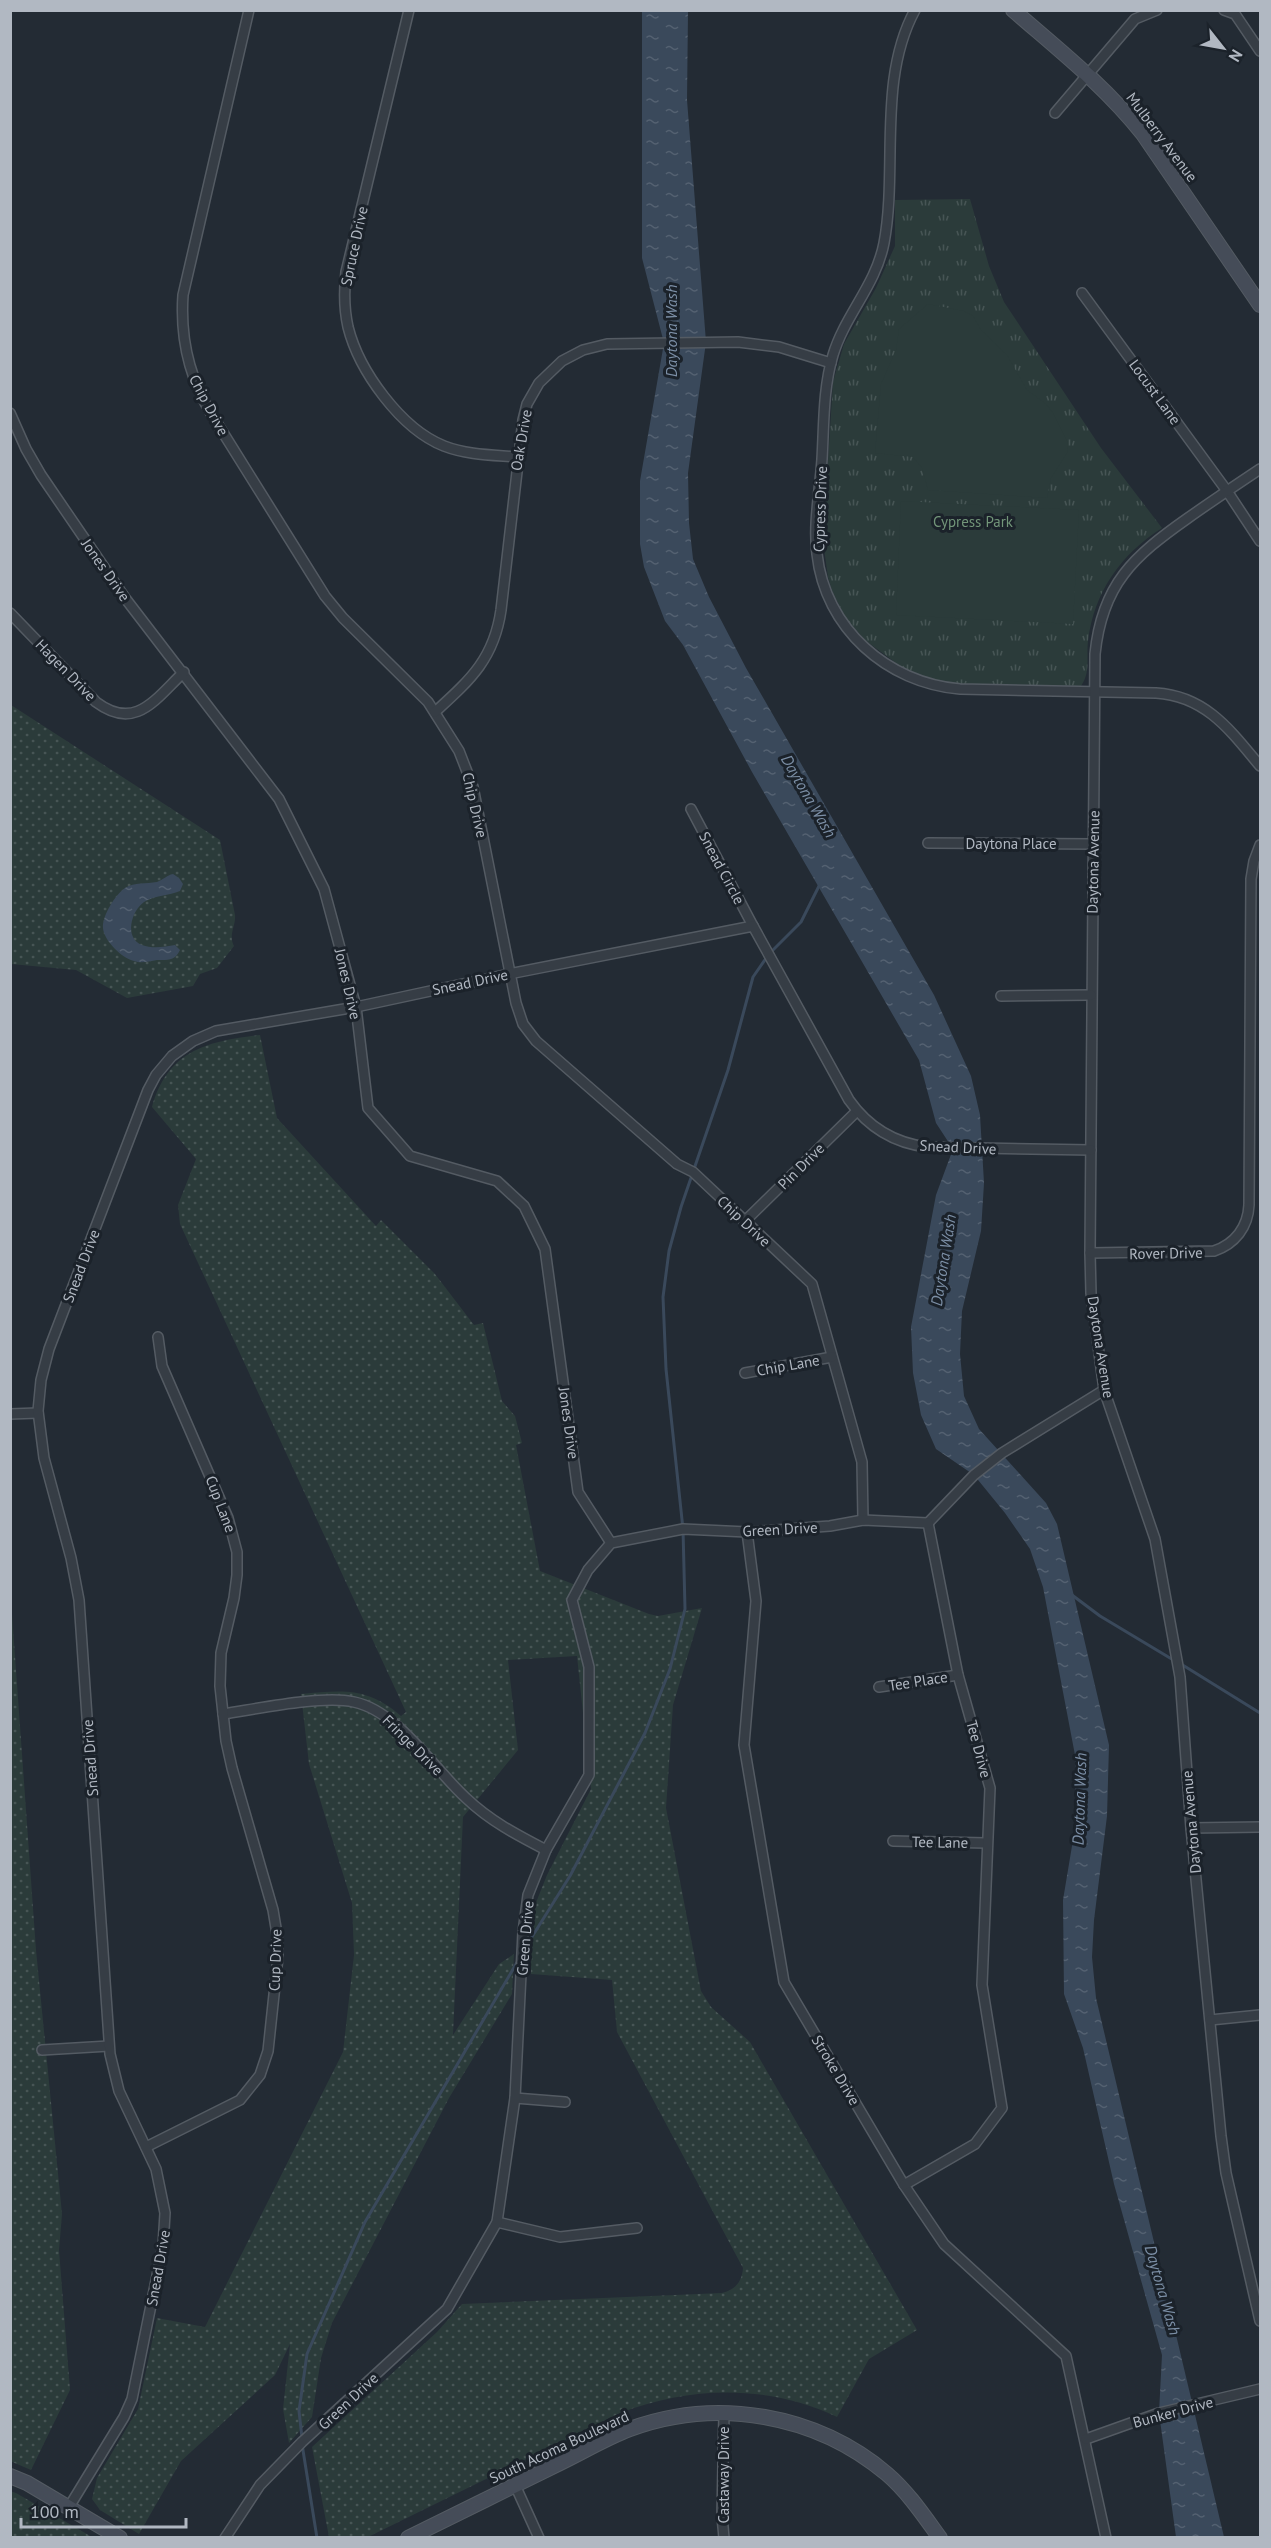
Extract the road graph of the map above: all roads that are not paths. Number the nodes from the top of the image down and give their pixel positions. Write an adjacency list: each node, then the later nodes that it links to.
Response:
1 (249, 10): 21 (street, Chip Drive)
2 (409, 10): 14 (street, Spruce Drive)
3 (915, 10): 12 (street, Cypress Drive)
4 (1013, 10): 8 (main road, Mulberry Avenue)
5 (1157, 10): 8 (street)
6 (1224, 10): 7 (street)
7 (1260, 51)
8 (1090, 75): 9 (street); 11 (main road, Mulberry Avenue)
9 (1055, 113)
10 (1082, 292): 16 (street, Locust Lane)
11 (1260, 305)
12 (831, 363): 14 (street, Oak Drive); 20 (street, Cypress Drive)
13 (10, 413): 19 (street, Jones Drive)
14 (517, 457): 21 (street, Oak Drive)
15 (1260, 469): 16 (street, Daytona Avenue)
16 (1227, 491): 17 (street, Locust Lane); 20 (street, Daytona Avenue)
17 (1260, 541)
18 (10, 613): 19 (street, Hagen Drive)
19 (184, 672): 31 (street, Jones Drive)
20 (1095, 691): 22 (street, Cypress Drive); 25 (street, Daytona Avenue)
21 (435, 711): 28 (street, Chip Drive)
22 (1260, 766)
23 (692, 809): 27 (street, Snead Circle)
24 (928, 843): 25 (street, Daytona Place)
25 (1094, 844): 29 (street, Daytona Avenue)
26 (1260, 845): 35 (street, Rover Drive)
27 (753, 926): 28 (street, Snead Drive); 32 (street, Snead Drive)
28 (509, 974): 31 (street, Snead Drive); 34 (street, Chip Drive)
29 (1091, 995): 30 (street); 33 (street, Daytona Avenue)
30 (1001, 996)
31 (356, 1007): 40 (street, Snead Drive); 45 (street, Jones Drive)
32 (857, 1111): 33 (street, Snead Drive); 34 (street, Pin Drive)
33 (1091, 1150): 35 (street, Daytona Avenue)
34 (744, 1222): 37 (street, Chip Drive)
35 (1090, 1253): 39 (street, Daytona Avenue)
36 (158, 1337): 48 (street, Cup Lane)
37 (832, 1357): 38 (street, Chip Lane); 42 (street, Chip Drive)
38 (745, 1372)
39 (1104, 1390): 43 (street); 50 (street, Daytona Avenue)
40 (39, 1413): 41 (street); 56 (street, Snead Drive)
41 (10, 1414)
42 (864, 1520): 43 (street, Green Drive); 44 (street, Green Drive)
43 (928, 1523): 46 (street, Tee Drive)
44 (747, 1532): 45 (street, Green Drive); 61 (street, Stroke Drive)
45 (611, 1543): 53 (street, Green Drive)
46 (958, 1675): 47 (street, Tee Place); 52 (street, Tee Drive)
47 (879, 1687)
48 (223, 1714): 53 (street, Fringe Drive); 60 (street, Cup Drive)
49 (1260, 1827): 50 (street)
50 (1191, 1828): 55 (street, Daytona Avenue)
51 (894, 1841): 52 (street, Tee Lane)
52 (986, 1843): 61 (street, Tee Drive)
53 (546, 1850): 58 (street, Green Drive)
54 (1260, 2015): 55 (street)
55 (1210, 2020): 64 (street, Daytona Avenue)
56 (109, 2046): 57 (street); 60 (street, Snead Drive)
57 (42, 2050)
58 (515, 2098): 59 (street); 62 (street, Green Drive)
59 (565, 2102)
60 (146, 2147): 70 (street, Snead Drive)
61 (904, 2185): 67 (street, Stroke Drive)
62 (497, 2222): 63 (street); 72 (street, Green Drive)
63 (637, 2228)
64 (1260, 2321)
65 (1260, 2390): 67 (street, Bunker Drive)
66 (724, 2413): 69 (main road, South Acoma Boulevard); 75 (street, Castaway Drive); 76 (main road, South Acoma Boulevard)
67 (1086, 2439): 77 (street, Stroke Drive)
68 (10, 2476): 70 (main road)
69 (515, 2485): 73 (main road, South Acoma Boulevard); 74 (street)
70 (69, 2507): 71 (main road)
71 (120, 2538)
72 (225, 2538)
73 (408, 2538)
74 (539, 2538)
75 (724, 2538)
76 (940, 2538)
77 (1106, 2538)

